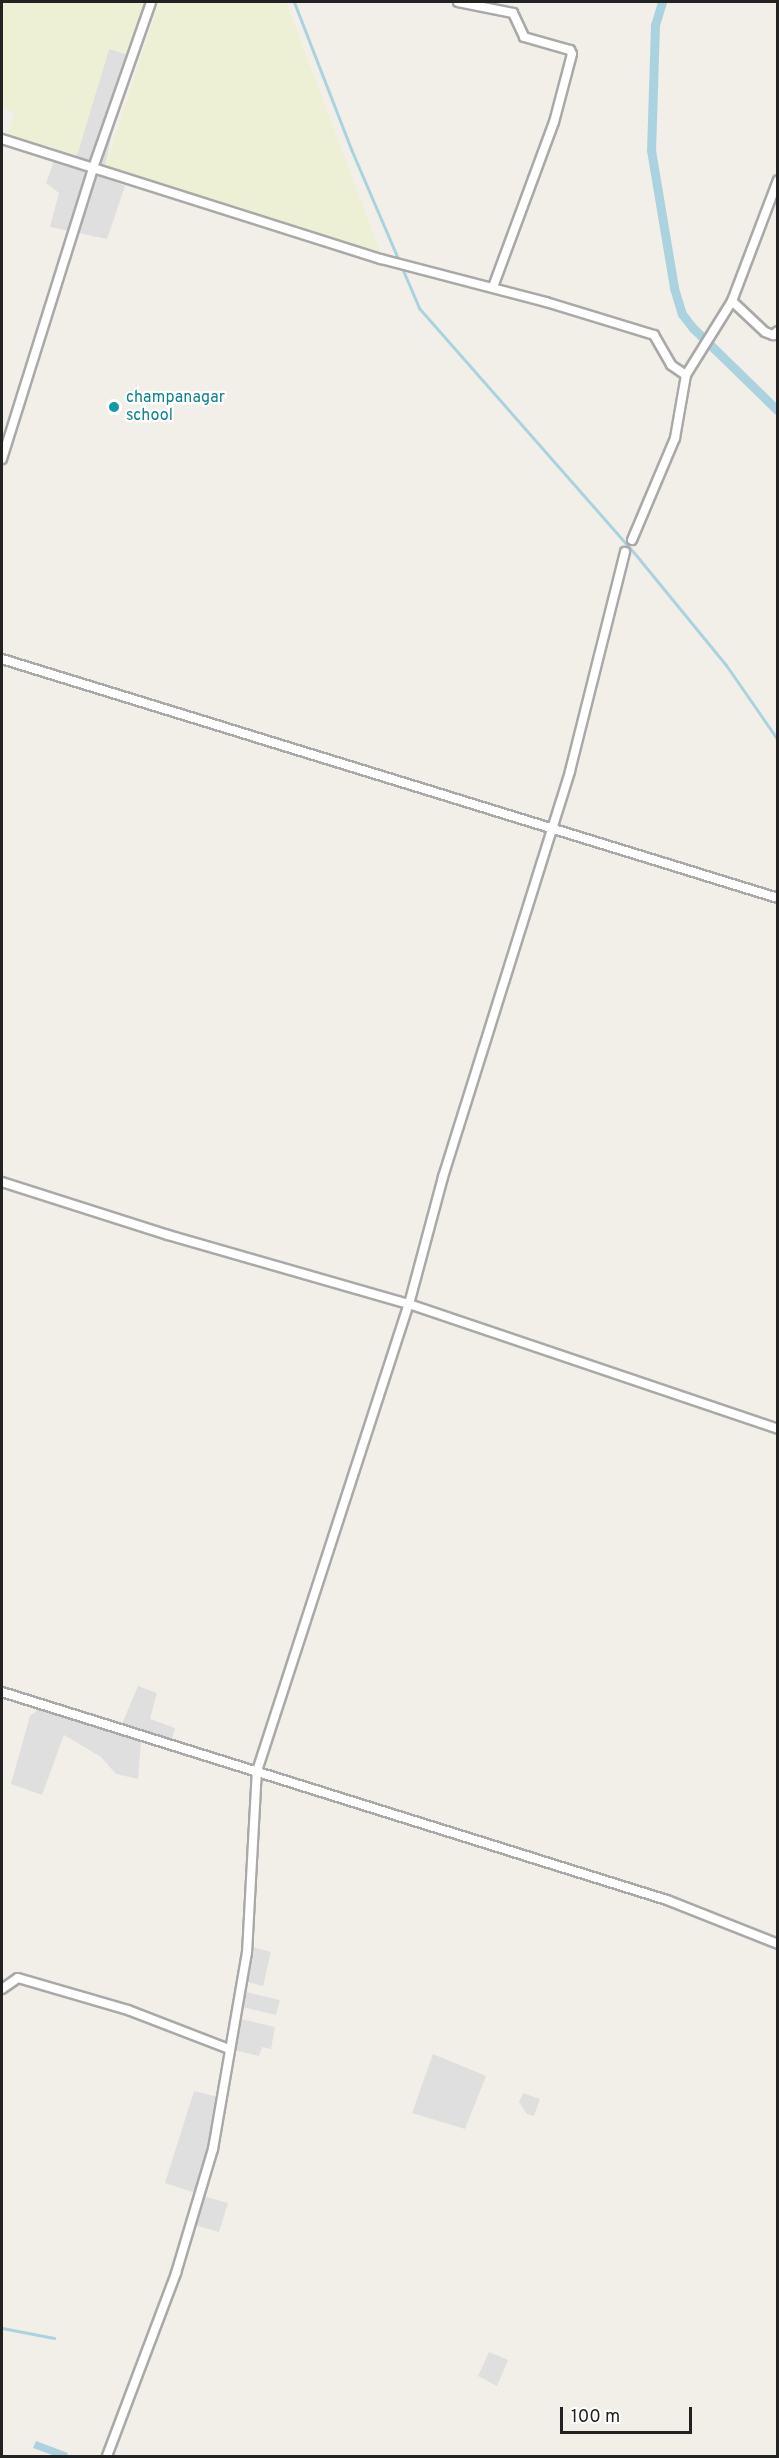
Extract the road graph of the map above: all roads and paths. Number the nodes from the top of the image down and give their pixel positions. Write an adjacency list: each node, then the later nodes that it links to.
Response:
1 (151, 2): 4 (street)
2 (458, 2): 6 (street)
3 (2, 139): 4 (street)
4 (93, 168): 6 (street); 10 (street)
5 (777, 180): 7 (street)
6 (493, 287): 9 (street)
7 (732, 301): 8 (street); 9 (street)
8 (777, 331)
9 (686, 375): 11 (street)
10 (2, 459)
11 (632, 540)
12 (625, 552): 14 (street)
13 (2, 658): 14 (street)
14 (551, 828): 15 (street); 17 (street)
15 (777, 898)
16 (2, 1182): 17 (street)
17 (409, 1304): 18 (street); 20 (street)
18 (777, 1429)
19 (2, 1692): 20 (street)
20 (257, 1771): 21 (street); 23 (street)
21 (777, 1944)
22 (2, 1989): 23 (street)
23 (229, 2049): 24 (street)
24 (107, 2457)

